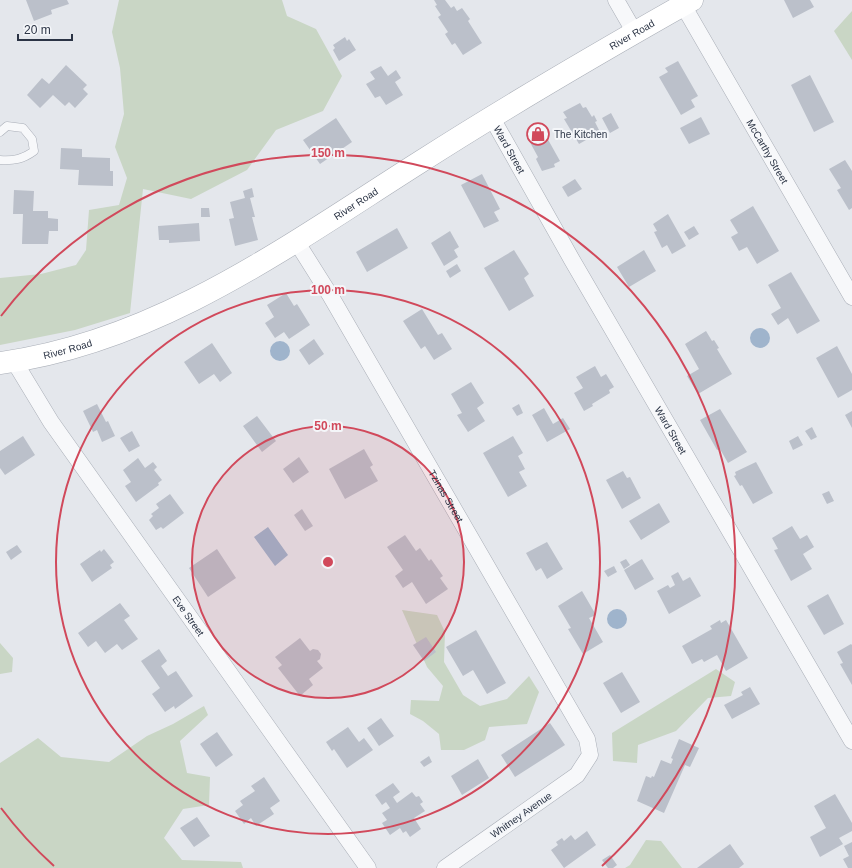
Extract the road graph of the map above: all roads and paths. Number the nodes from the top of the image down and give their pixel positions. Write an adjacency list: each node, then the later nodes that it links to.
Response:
1 (616, 0): 3 (street)
2 (687, 3): 3 (street, River Road); 8 (street, McCarthy Street)
3 (635, 33): 4 (street, River Road)
4 (492, 118): 7 (street, River Road); 10 (street, Ward Street)
5 (0, 132): 6 (lane)
6 (0, 160)
7 (296, 241): 9 (street, River Road); 11 (street, Tzinas Street)
8 (852, 297)
9 (7, 362): 12 (street, Eve Street)
10 (852, 741)
11 (590, 755): 13 (street, Whitney Avenue)
12 (368, 868)
13 (445, 868)

